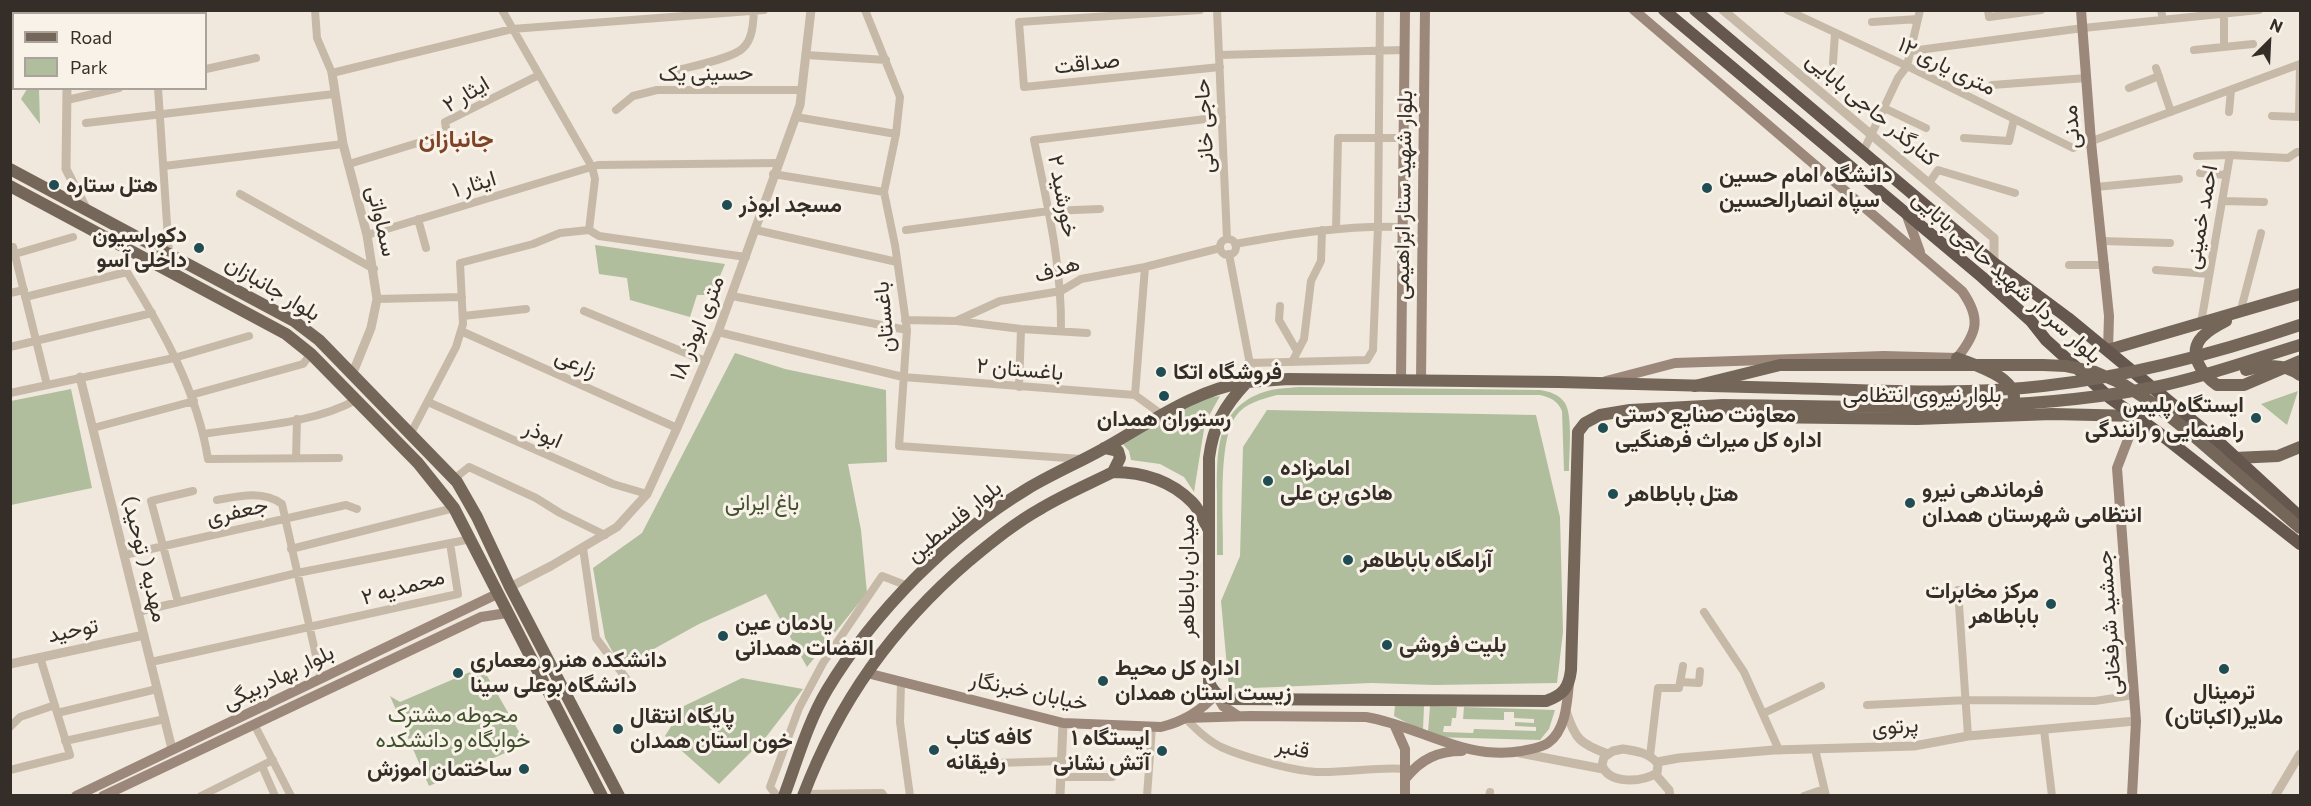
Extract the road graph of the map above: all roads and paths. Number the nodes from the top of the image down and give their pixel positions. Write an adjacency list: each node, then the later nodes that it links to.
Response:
1 (315, 10): 45 (street)
2 (502, 10): 27 (street)
3 (764, 10): 20 (street)
4 (811, 10): 35 (street, ۱۸ متری ابوذر)
5 (865, 10): 38 (street, باغستان)
6 (1200, 10): 42 (street, صداقت)
7 (1217, 10): 36 (street, حاجی خانی)
8 (1380, 10): 33 (street)
9 (1405, 10): 31 (main road, بلوار شهید ستار ابراهیمی)
10 (1425, 10): 163 (main road, بلوار شهید ستار ابراهیمی)
11 (1634, 10): 121 (main road)
12 (1664, 10): 95 (highway, بلوار سردار شهید حاجی بابایی)
13 (1695, 10): 75 (highway, بلوار سردار شهید حاجی بابایی)
14 (1723, 10): 69 (street, کنارگذر حاجی بابایی)
15 (1988, 10): 16 (street)
16 (2042, 10)
17 (2081, 10): 26 (main road, مدنی)
18 (2161, 10): 24 (street)
19 (2259, 10): 22 (street)
20 (754, 11): 27 (street); 44 (street)
21 (1788, 11): 28 (street, ۱۲ متری یاری)
22 (2226, 13): 24 (street); 30 (street)
23 (1919, 15): 25 (street); 34 (street)
24 (2163, 20): 26 (street)
25 (1872, 22)
26 (2083, 28): 34 (street); 47 (main road, مدنی)
27 (512, 29): 45 (street); 46 (street)
28 (1836, 33): 39 (street); 41 (street, ۱۲ متری یاری)
29 (2253, 44): 30 (street)
30 (2224, 47): 32 (street)
31 (1404, 50): 33 (street); 71 (main road, بلوار شهید ستار ابراهیمی)
32 (2194, 50)
33 (1379, 51): 36 (street); 70 (street)
34 (1911, 51): 41 (street)
35 (806, 55): 38 (street); 53 (street, ۱۸ متری ابوذر)
36 (1219, 55): 42 (street, حاجی خانی)
37 (256, 58): 43 (street)
38 (886, 60): 68 (street, باغستان)
39 (1833, 63)
40 (2300, 64): 54 (street, ۱۲ متری یاری); 62 (street)
41 (1907, 66): 57 (street); 65 (street, ۱۲ متری یاری)
42 (1220, 67): 64 (street, حاجی خانی)
43 (207, 69)
44 (678, 70)
45 (332, 73): 55 (street, سماواتی)
46 (539, 75): 80 (street, ایثار ۲); 82 (street)
47 (2086, 78): 48 (street); 73 (main road, مدنی)
48 (1992, 85)
49 (2129, 88): 59 (street)
50 (67, 90): 56 (street)
51 (110, 90): 56 (street)
52 (158, 90): 61 (street)
53 (801, 90): 58 (street, حسینی یک); 63 (street, ۱۸ متری ابوذر)
54 (2231, 90): 59 (street, ۱۲ متری یاری); 60 (street)
55 (334, 94): 61 (street); 74 (street, سماواتی)
56 (67, 100): 99 (street)
57 (1884, 108): 67 (street); 69 (street)
58 (616, 110)
59 (2171, 112): 73 (street, ۱۲ متری یاری)
60 (2229, 112)
61 (160, 114): 66 (street); 81 (street)
62 (2272, 116)
63 (796, 117): 68 (street); 79 (street, ۱۸ متری ابوذر)
64 (1222, 117): 100 (street, خورشید ۲); 113 (street, حاجی خانی)
65 (2014, 119): 72 (street); 73 (street, ۱۲ متری یاری)
66 (86, 123)
67 (1926, 128)
68 (896, 134): 92 (street, باغستان)
69 (1872, 134): 75 (street); 89 (street, کنارگذر حاجی بابایی)
70 (1378, 138): 71 (street); 103 (street); 105 (street)
71 (1403, 138): 104 (main road, بلوار شهید ستار ابراهیمی)
72 (1964, 138)
73 (2091, 142): 91 (main road, مدنی)
74 (343, 144): 80 (street, سماواتی); 81 (street)
75 (1863, 152): 88 (highway, بلوار سردار شهید حاجی بابایی)
76 (2301, 152): 77 (street, احمد خمینی)
77 (2230, 155): 78 (street); 86 (street, احمد خمینی)
78 (2197, 156)
79 (778, 163): 82 (street, ایثار ۱); 85 (street, ۱۸ متری ابوذر)
80 (349, 164): 111 (street, سماواتی)
81 (164, 166): 119 (street)
82 (591, 167): 102 (street, ایثار ۱); 106 (street)
83 (10, 169): 99 (main road, بلوار جانبازان)
84 (2200, 173): 86 (street)
85 (773, 174): 92 (street); 107 (street, ۱۸ متری ابوذر)
86 (2226, 174): 96 (street, احمد خمینی)
87 (2179, 179): 91 (street)
88 (1895, 180): 95 (highway); 124 (highway, بلوار سردار شهید حاجی بابایی)
89 (1929, 183): 93 (street); 124 (street, کنارگذر حاجی بابایی)
90 (10, 186): 132 (main road, بلوار جانبازان)
91 (2096, 187): 114 (main road, مدنی)
92 (884, 192): 123 (street, باغستان)
93 (2015, 193)
94 (240, 194): 128 (street)
95 (1883, 194): 101 (highway, بلوار سردار شهید حاجی بابایی)
96 (2222, 201): 97 (street); 131 (street, احمد خمینی)
97 (2265, 202)
98 (1100, 208): 100 (street)
99 (87, 210): 119 (main road, بلوار جانبازان)
100 (1048, 211): 108 (street); 133 (street, خورشید ۲)
101 (1905, 213): 121 (main road); 191 (highway, بلوار سردار شهید حاجی بابایی)
102 (418, 219): 111 (street, ایثار ۱); 117 (street)
103 (1378, 226): 104 (street); 105 (street); 169 (street)
104 (1402, 227): 160 (main road, بلوار شهید ستار ابراهیمی)
105 (1336, 229): 109 (street)
106 (589, 230): 122 (street); 138 (street)
107 (756, 230): 122 (street, ۱۸ متری ابوذر); 123 (street)
108 (906, 230)
109 (1322, 230): 116 (street); 162 (street)
110 (2261, 233): 144 (street)
111 (367, 235): 128 (street, سماواتی)
112 (73, 237): 135 (street)
113 (1227, 239): 116 (street); 118 (street)
114 (2101, 241): 115 (street); 126 (main road, مدنی)
115 (2170, 243)
116 (1235, 244): 120 (street)
117 (426, 248)
118 (1220, 248): 120 (street); 127 (street, هدف)
119 (169, 254): 130 (main road, بلوار جانبازان)
120 (1229, 254): 170 (street)
121 (1921, 255): 166 (main road)
122 (746, 257): 137 (street, ۱۸ متری ابوذر)
123 (897, 262): 146 (street, باغستان)
124 (1994, 263): 161 (highway, بلوار سردار شهید حاجی بابایی)
125 (2069, 265): 126 (street)
126 (2105, 265): 161 (main road, مدنی)
127 (1145, 267): 133 (street, هدف); 184 (street)
128 (374, 269): 139 (street, سماواتی)
129 (2156, 270): 131 (street)
130 (205, 273): 132 (main road); 172 (main road, بلوار جانبازان)
131 (2210, 274): 148 (street, احمد خمینی)
132 (198, 287): 164 (main road, بلوار جانبازان)
133 (1061, 291): 147 (street, هدف); 152 (street, خورشید ۲)
134 (10, 293): 135 (street)
135 (25, 293): 143 (street); 157 (street)
136 (2301, 294): 144 (main road)
137 (732, 296): 151 (street); 154 (street, ۱۸ متری ابوذر)
138 (462, 297): 139 (street); 145 (street)
139 (377, 299): 172 (street, سماواتی)
140 (1280, 306): 162 (street)
141 (526, 309): 145 (street)
142 (584, 311): 168 (street)
143 (152, 313): 157 (street); 165 (street)
144 (2240, 313): 148 (main road); 167 (main road)
145 (463, 316): 153 (street)
146 (905, 320): 147 (street, هدف); 151 (street, باغستان)
147 (956, 321): 150 (street)
148 (2201, 322): 161 (main road)
149 (2301, 325): 181 (main road, bridge)
150 (1021, 329): 152 (street); 182 (street)
151 (907, 330): 175 (street, باغستان)
152 (1061, 330): 155 (street)
153 (461, 331): 187 (street); 194 (street, زارعی)
154 (718, 332): 168 (street, ۱۸ متری ابوذر); 175 (street, باغستان ۲)
155 (1088, 333)
156 (249, 336): 165 (street)
157 (36, 340): 159 (street); 180 (street)
158 (2301, 345): 171 (main road, bridge)
159 (10, 347)
160 (1401, 348): 163 (main road); 176 (main road, بلوار شهید ستار ابراهیمی)
161 (2108, 350): 201 (highway, بلوار سردار شهید حاجی بابایی)
162 (1297, 351): 169 (street)
163 (1421, 351): 177 (main road, بلوار شهید ستار ابراهیمی)
164 (311, 354): 185 (street); 186 (main road, بلوار جانبازان)
165 (174, 358): 174 (street); 185 (street)
166 (1958, 358): 179 (main road); 190 (main road)
167 (2301, 361)
168 (705, 362): 194 (street, ۱۸ متری ابوذر)
169 (1292, 362): 170 (street)
170 (1248, 363): 178 (street)
171 (2212, 372): 173 (main road, bridge); 188 (main road, بلوار نیروی انتظامی, bridge)
172 (352, 375): 195 (main road, بلوار جانبازان)
173 (2301, 375)
174 (80, 377): 180 (street); 193 (street, مهدیه ( توحید))
175 (903, 377): 182 (street, باغستان ۲); 202 (street, باغستان)
176 (1401, 380): 177 (main road); 178 (main road)
177 (1421, 380): 179 (main road)
178 (1250, 381): 189 (main road, بلوار فلسطین); 213 (main road, میدان باباطاهر)
179 (1598, 383): 181 (main road)
180 (47, 385): 183 (street)
181 (1695, 386): 212 (main road, bridge)
182 (1019, 387): 184 (street, باغستان ۲)
183 (10, 393)
184 (1135, 395): 189 (street)
185 (193, 398): 193 (street); 196 (street)
186 (356, 400): 192 (street); 208 (main road, بلوار جانبازان)
187 (428, 402): 195 (street); 206 (street, ابوذر)
188 (1708, 406): 190 (main road, بلوار نیروی انتظامی); 243 (main road, بلوار نیروی انتظامی)
189 (1161, 414): 198 (main road, بلوار فلسطین)
190 (2006, 416): 191 (main road, بلوار نیروی انتظامی)
191 (2137, 416): 217 (highway, بلوار سردار شهید حاجی بابایی); 247 (main road, جمشید شرفخانی)
192 (297, 419): 196 (street); 199 (street)
193 (93, 428): 221 (street, مهدیه ( توحید))
194 (677, 428): 206 (street, ۱۸ متری ابوذر)
195 (411, 433): 204 (main road, بلوار جانبازان)
196 (204, 434): 199 (street)
197 (2301, 447): 201 (main road)
198 (1104, 448): 202 (main road, بلوار فلسطین); 203 (main road)
199 (296, 458): 200 (street)
200 (339, 458)
201 (2235, 458): 210 (highway, بلوار سردار شهید حاجی بابایی)
202 (1083, 459): 223 (main road, بلوار فلسطین)
203 (1113, 472): 213 (main road); 238 (main road, بلوار فلسطین)
204 (454, 479): 214 (street); 225 (main road, بلوار جانبازان)
205 (193, 491): 218 (street)
206 (646, 494): 214 (street, ۱۸ متری ابوذر)
207 (217, 500): 211 (street)
208 (454, 508): 215 (main road, بلوار جانبازان); 220 (street)
209 (357, 509): 211 (street, جعفری)
210 (2301, 517)
211 (284, 518): 218 (street, جعفری); 220 (street)
212 (2301, 528)
213 (1208, 529): 246 (main road, میدان باباطاهر)
214 (605, 535): 219 (street, ۱۸ متری ابوذر)
215 (471, 539): 216 (street); 226 (main road, بلوار جانبازان)
216 (450, 543): 222 (street); 231 (street, محمدیه ۲)
217 (2301, 544)
218 (162, 546): 221 (street, جعفری); 227 (street)
219 (583, 548): 225 (street, ۱۸ متری ابوذر); 240 (street)
220 (291, 549): 222 (street)
221 (124, 555): 228 (street, مهدیه ( توحید))
222 (297, 573): 227 (street); 231 (street)
223 (908, 586): 292 (street); 293 (main road, بلوار فلسطین)
224 (1958, 590): 248 (street)
225 (513, 592): 291 (main road, بلوار جانبازان)
226 (497, 594): 230 (main road, بلوار جانبازان); 239 (main road, بلوار بهادربیگی)
227 (178, 602): 228 (street)
228 (138, 612): 232 (street, مهدیه ( توحید))
229 (1704, 612): 252 (street)
230 (507, 614): 258 (main road, بلوار بهادربیگی); 290 (main road, بلوار جانبازان)
231 (310, 629): 234 (street); 239 (street)
232 (144, 635): 233 (street, توحید); 234 (street, مهدیه ( توحید))
233 (40, 657): 235 (street, توحید); 250 (street)
234 (151, 662): 245 (street, مهدیه ( توحید))
235 (10, 663)
236 (1683, 666): 242 (street)
237 (1700, 671): 242 (street)
238 (867, 673): 241 (main road, خیابان خبرنگار); 294 (main road, بلوار فلسطین)
239 (321, 678): 269 (main road, بلوار بهادربیگی)
240 (628, 681)
241 (901, 681): 257 (main road, خیابان خبرنگار); 295 (street)
242 (1680, 682): 272 (street)
243 (1569, 683): 246 (main road); 251 (main road)
244 (1821, 686): 252 (street)
245 (158, 689): 250 (street); 255 (street, مهدیه ( توحید))
246 (1216, 694): 253 (main road); 254 (main road, خیابان خبرنگار)
247 (2134, 695): 248 (street); 256 (main road, جمشید شرفخانی)
248 (1967, 700): 249 (street); 263 (street)
249 (1867, 705)
250 (56, 709): 260 (street); 264 (street)
251 (1566, 711): 268 (main road); 270 (street)
252 (1764, 713): 266 (street)
253 (1238, 716): 254 (main road, خیابان خبرنگار); 259 (main road, خیابان خبرنگار)
254 (1185, 718): 261 (main road, خیابان خبرنگار); 279 (street, قنبر)
255 (165, 719): 264 (street); 269 (street, مهدیه ( توحید))
256 (2136, 721): 262 (street, پرتوی); 302 (main road, جمشید شرفخانی)
257 (1063, 723): 261 (main road, خیابان خبرنگار); 274 (street)
258 (254, 724): 269 (main road, بلوار بهادربیگی); 273 (street)
259 (1394, 724): 267 (main road, خیابان خبرنگار); 279 (main road)
260 (10, 727)
261 (1152, 727): 297 (street)
262 (2044, 730): 263 (street, پرتوی); 301 (street)
263 (1968, 736): 265 (street, پرتوی)
264 (65, 741): 278 (street)
265 (1815, 749): 266 (street, پرتوی); 283 (street)
266 (1779, 750): 272 (street, پرتوی)
267 (1475, 751): 268 (main road); 279 (main road)
268 (1515, 752): 277 (street)
269 (175, 754): 285 (main road, بلوار بهادربیگی); 286 (main road, بلوار بهادربیگی)
270 (1608, 754): 272 (street, پرتوی); 277 (street)
271 (2301, 754): 303 (street)
272 (1653, 759): 280 (street)
273 (273, 760): 276 (street); 289 (street)
274 (1062, 761): 275 (street); 281 (street)
275 (997, 763)
276 (262, 766): 287 (street); 288 (street)
277 (1603, 769): 280 (street)
278 (10, 770)
279 (1406, 773): 298 (main road)
280 (1655, 774): 299 (street)
281 (1061, 777): 282 (street); 296 (street)
282 (1112, 777)
283 (1825, 792): 300 (street)
284 (883, 794): 294 (street)
285 (76, 795)
286 (103, 795)
287 (201, 795)
288 (275, 795)
289 (291, 795)
290 (602, 795)
291 (619, 795)
292 (777, 795)
293 (784, 795)
294 (803, 795)
295 (910, 795)
296 (1060, 795)
297 (1147, 795)
298 (1405, 795)
299 (1670, 795)
300 (1804, 795)
301 (2052, 795)
302 (2132, 795)
303 (2275, 795)

